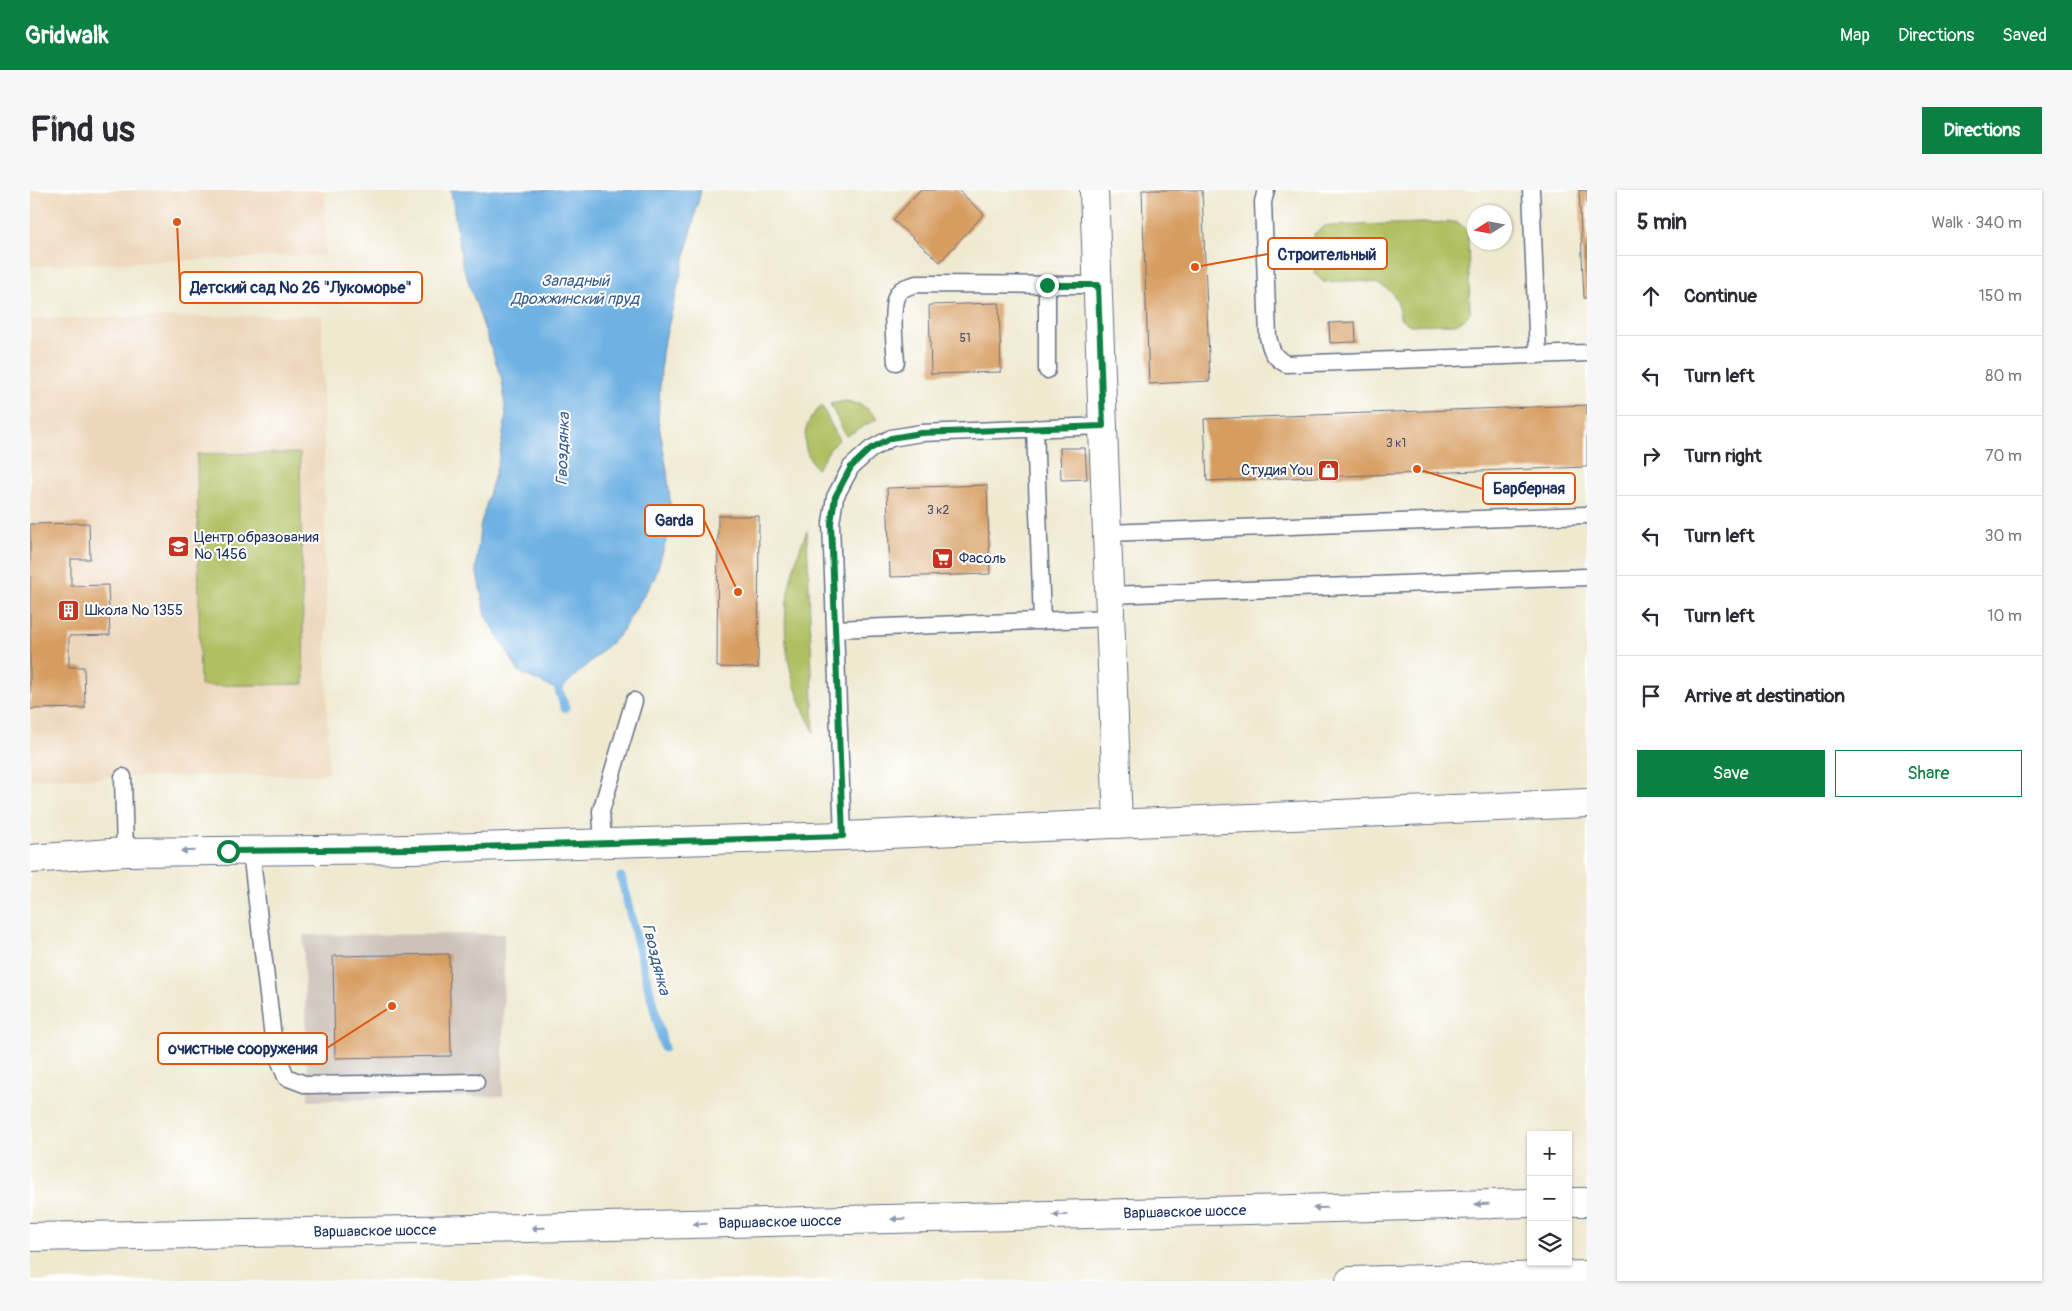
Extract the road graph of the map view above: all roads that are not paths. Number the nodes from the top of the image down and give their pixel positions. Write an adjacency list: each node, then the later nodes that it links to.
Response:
1 (1094, 190): 5 (street)
2 (1266, 190): 7 (lane)
3 (1531, 190): 7 (lane)
4 (1047, 285): 5 (lane); 8 (lane); 9 (lane)
5 (1098, 285): 10 (street)
6 (1587, 353): 7 (lane)
7 (1538, 355)
8 (896, 362)
9 (1047, 370)
10 (1103, 426): 11 (lane); 13 (street)
11 (1035, 428): 16 (lane); 17 (lane)
12 (1587, 515): 13 (lane)
13 (1107, 533): 15 (street)
14 (1587, 577): 15 (lane)
15 (1110, 607): 16 (lane); 21 (street)
16 (1042, 621): 17 (lane)
17 (835, 629): 22 (lane)
18 (634, 701): 23 (lane)
19 (123, 777): 25 (lane)
20 (1587, 803): 21 (street)
21 (1118, 824): 22 (street)
22 (843, 836): 23 (street)
23 (603, 843): 24 (street)
24 (251, 851): 25 (street, one-way to 25); 27 (lane)
25 (125, 852): 26 (street)
26 (30, 859)
27 (476, 1082)
28 (1572, 1202): 29 (street)
29 (1587, 1202)
30 (1527, 1203): 31 (street, Варшавское шоссе, one-way to 31)
31 (30, 1237)
32 (1587, 1275): 33 (street)
33 (1350, 1281)

